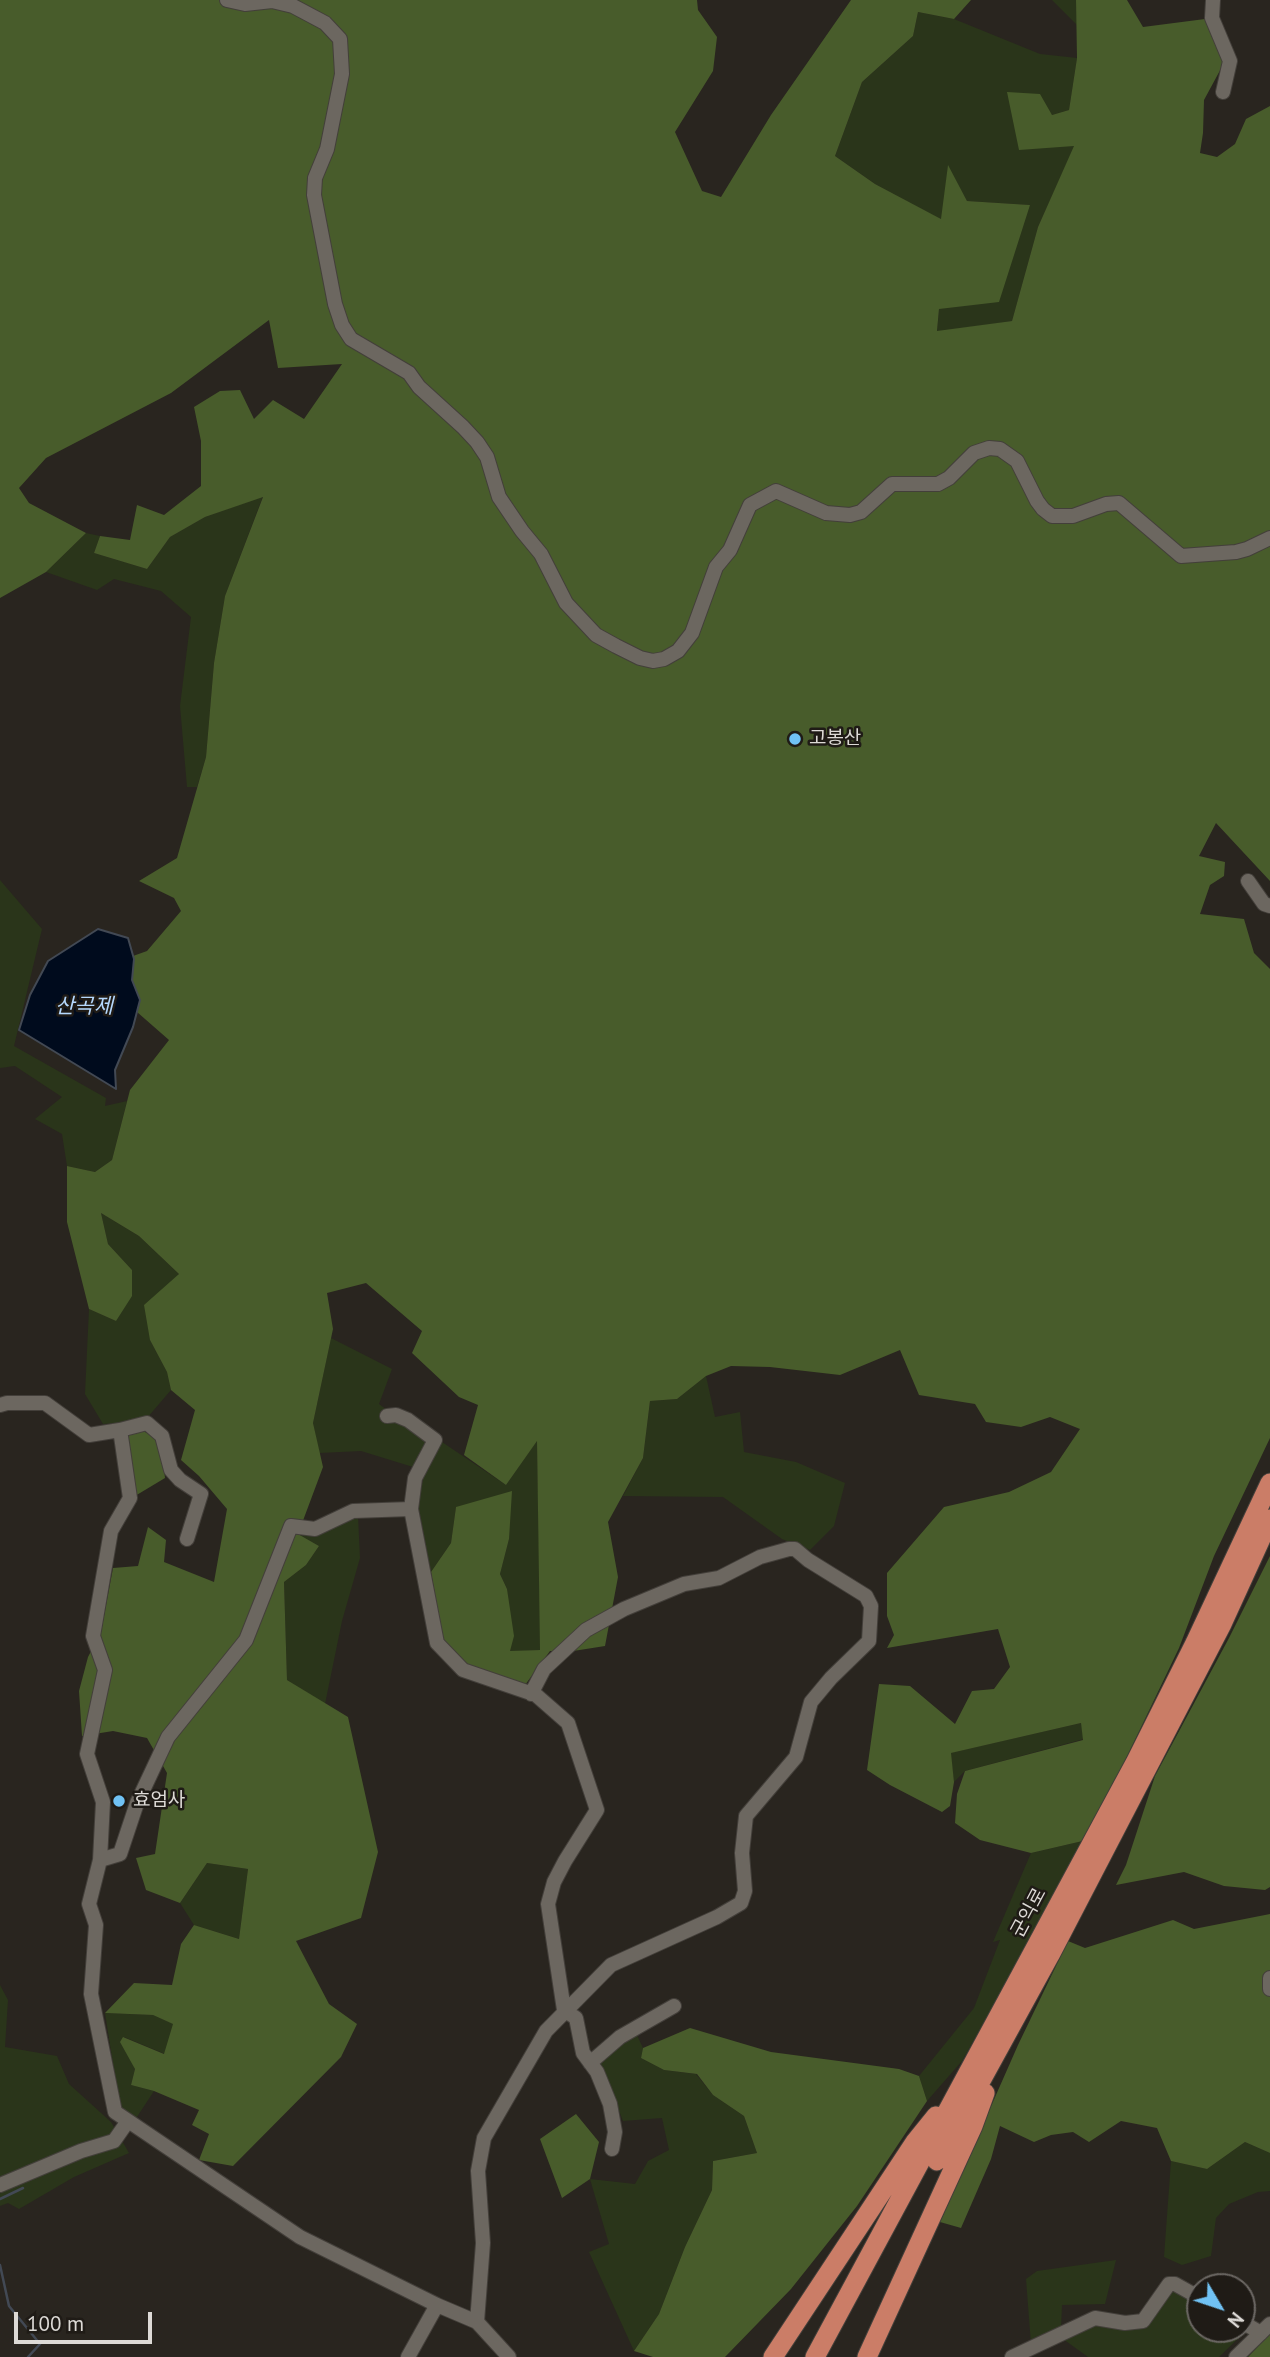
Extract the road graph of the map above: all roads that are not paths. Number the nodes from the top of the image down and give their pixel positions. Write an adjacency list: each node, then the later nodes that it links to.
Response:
1 (227, 0): 4 (street)
2 (1213, 0): 3 (street)
3 (1223, 92)
4 (1270, 538)
5 (1248, 881): 6 (street)
6 (1270, 906)
7 (0, 1405): 9 (street)
8 (387, 1416): 11 (street)
9 (120, 1430): 13 (street); 15 (street)
10 (1270, 1483): 22 (highway, 군익로)
11 (411, 1509): 14 (street); 15 (street)
12 (1270, 1519): 20 (highway, 군익로)
13 (187, 1539)
14 (531, 1694): 19 (street); 19 (street)
15 (100, 1860): 23 (street)
16 (1270, 1978): 17 (street)
17 (1270, 1989)
18 (674, 2006): 21 (street)
19 (564, 2010): 21 (street); 28 (street)
20 (1008, 2033): 34 (highway, 군익로); 35 (highway)
21 (590, 2063): 24 (street)
22 (968, 2077): 32 (highway); 33 (highway, 군익로)
23 (128, 2120): 25 (street); 27 (street)
24 (612, 2148)
25 (0, 2185)
26 (1186, 2290): 36 (street)
27 (437, 2305): 28 (street); 30 (street)
28 (477, 2322): 31 (street)
29 (1266, 2329): 37 (street)
30 (408, 2357)
31 (509, 2357)
32 (774, 2357)
33 (815, 2357)
34 (830, 2357)
35 (867, 2357)
36 (1012, 2357)
37 (1236, 2357)

